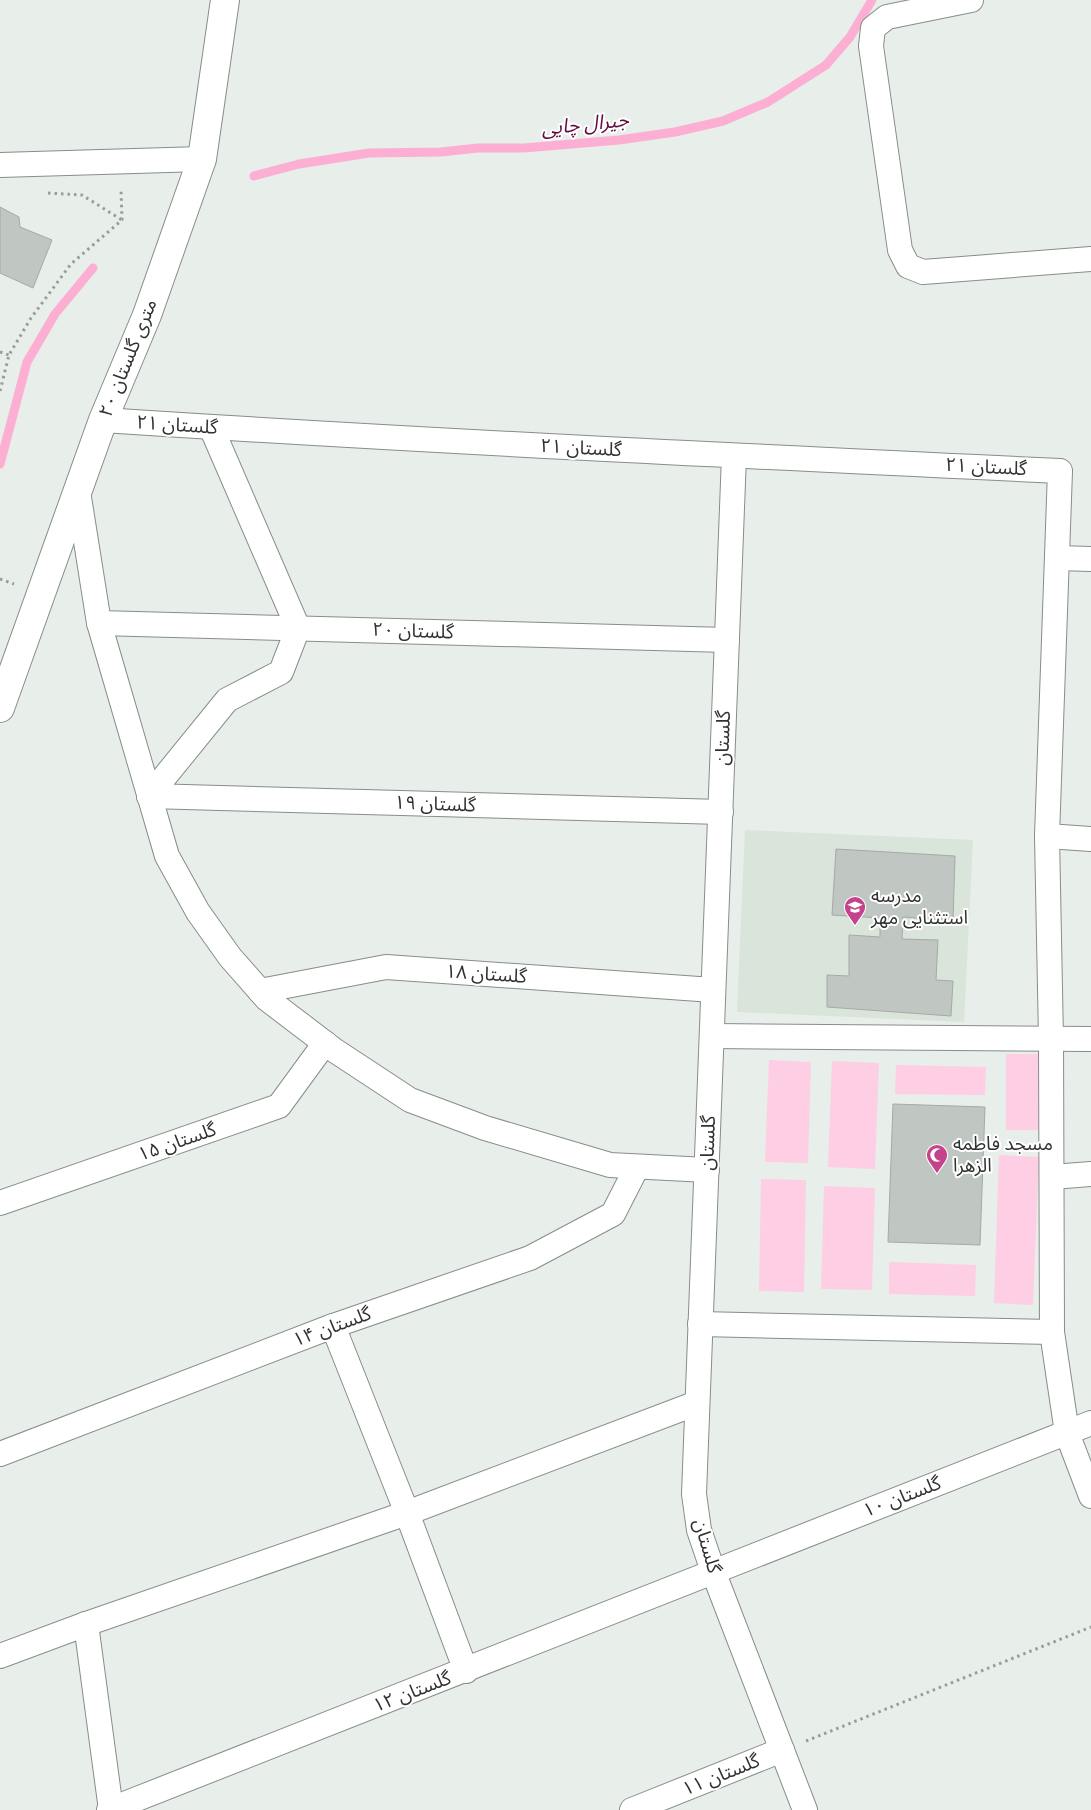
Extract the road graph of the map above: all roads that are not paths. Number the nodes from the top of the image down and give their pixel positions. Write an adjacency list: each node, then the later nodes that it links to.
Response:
1 (225, 0): 3 (street, ۲۰ متری گلستان)
2 (971, 0): 5 (street)
3 (202, 159): 4 (street); 6 (street, ۲۰ متری گلستان)
4 (0, 165)
5 (1091, 259)
6 (103, 420): 7 (street, گلستان ۲۱); 9 (street, ۲۰ متری گلستان)
7 (211, 428): 8 (street, گلستان ۲۱); 13 (street)
8 (734, 456): 10 (street, گلستان ۲۱); 14 (street, گلستان)
9 (78, 491): 12 (street); 15 (street, ۲۰ متری گلستان)
10 (1057, 558): 11 (street); 18 (street)
11 (1091, 559)
12 (99, 623): 13 (street, گلستان ۲۰); 16 (street)
13 (298, 628): 14 (street, گلستان ۲۰); 16 (street)
14 (727, 640): 17 (street, گلستان)
15 (0, 708)
16 (149, 796): 17 (street, گلستان ۱۹); 21 (street)
17 (720, 812): 20 (street, گلستان)
18 (1047, 836): 19 (street); 23 (street)
19 (1091, 839)
20 (713, 990): 21 (street, گلستان ۱۸); 22 (street, گلستان)
21 (260, 991): 25 (street)
22 (712, 1036): 23 (street); 27 (street, گلستان)
23 (1051, 1039): 24 (street); 29 (street)
24 (1091, 1039)
25 (325, 1043): 26 (street); 30 (street, گلستان ۱۵)
26 (637, 1167): 27 (street); 32 (street, گلستان ۱۴)
27 (707, 1170): 31 (street, گلستان)
28 (1091, 1174): 29 (street)
29 (1052, 1177): 33 (street)
30 (0, 1203)
31 (700, 1324): 33 (street); 34 (street, گلستان)
32 (333, 1326): 37 (street, گلستان ۱۴); 39 (street)
33 (1052, 1332): 36 (street)
34 (697, 1403): 39 (street); 40 (street, گلستان)
35 (1091, 1423): 36 (street, گلستان ۱۰)
36 (1067, 1433): 38 (street); 40 (street, گلستان ۱۰)
37 (0, 1454)
38 (1091, 1496)
39 (407, 1513): 41 (street); 43 (street)
40 (713, 1572): 43 (street, گلستان ۱۲); 44 (street, گلستان)
41 (86, 1624): 42 (street); 45 (street)
42 (0, 1656)
43 (466, 1671): 45 (street, گلستان ۱۲)
44 (782, 1750): 46 (street, گلستان ۱۱); 47 (street, گلستان)
45 (110, 1810)
46 (632, 1810)
47 (805, 1810)

